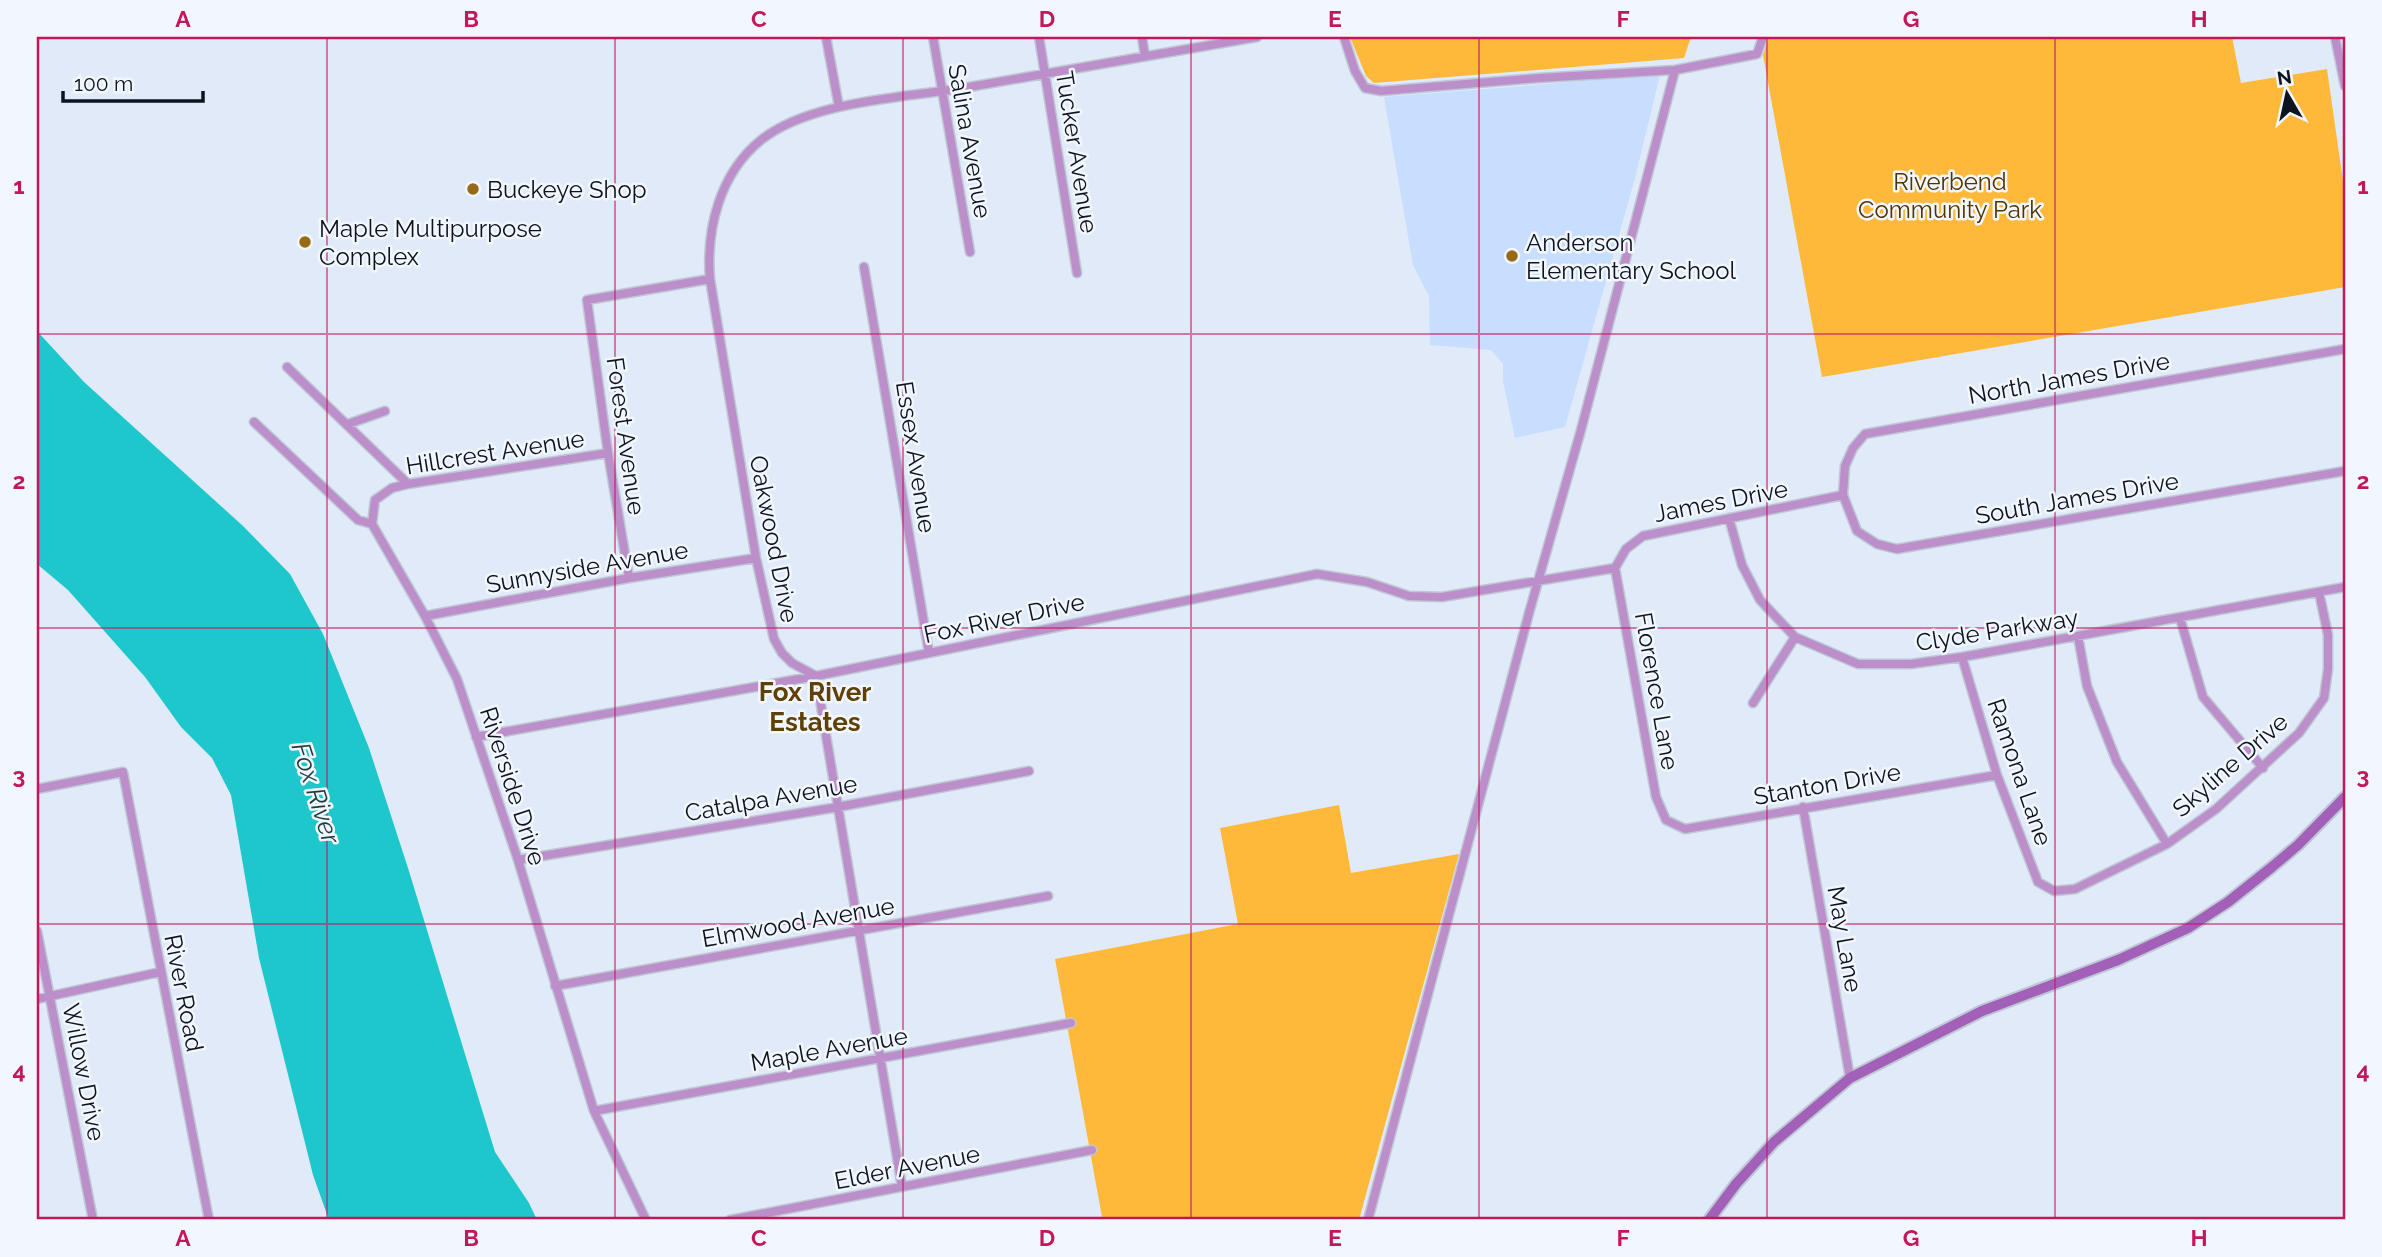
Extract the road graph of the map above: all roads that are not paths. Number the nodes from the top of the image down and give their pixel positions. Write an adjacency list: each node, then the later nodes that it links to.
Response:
1 (826, 37): 14 (street)
2 (933, 37): 13 (street, Salina Avenue)
3 (1039, 37): 11 (street, Tucker Avenue)
4 (1142, 37): 9 (street)
5 (1257, 37): 9 (street, Oakwood Drive)
6 (1344, 37): 10 (street)
7 (1763, 37): 10 (street)
8 (2335, 37): 12 (street)
9 (1145, 56): 11 (street, Oakwood Drive)
10 (1675, 70): 33 (street)
11 (1045, 74): 13 (street, Oakwood Drive); 17 (street, Tucker Avenue)
12 (2345, 86)
13 (942, 92): 14 (street, Oakwood Drive); 15 (street, Salina Avenue)
14 (839, 107): 18 (street, Oakwood Drive)
15 (970, 252)
16 (864, 267): 40 (street, Essex Avenue)
17 (1077, 273)
18 (709, 279): 24 (street, Forest Avenue); 30 (street, Oakwood Drive)
19 (2345, 349): 27 (street, North James Drive)
20 (287, 367): 23 (street)
21 (385, 411): 23 (street)
22 (254, 422): 29 (street, Riverside Drive)
23 (348, 424): 26 (street)
24 (608, 453): 26 (street, Hillcrest Avenue); 32 (street, Forest Avenue)
25 (2345, 471): 27 (street, South James Drive)
26 (408, 484): 29 (street, Hillcrest Avenue)
27 (1843, 495): 28 (street, James Drive)
28 (1729, 518): 31 (street, James Drive); 39 (street, Clyde Parkway)
29 (372, 524): 36 (street, Riverside Drive)
30 (756, 558): 32 (street, Sunnyside Avenue); 42 (street, Oakwood Drive)
31 (1615, 568): 33 (street); 52 (street, Florence Lane)
32 (629, 578): 36 (street, Sunnyside Avenue)
33 (1538, 580): 40 (street, Fox River Drive); 73 (street)
34 (2345, 587): 35 (street, Clyde Parkway)
35 (2319, 592): 37 (street, Clyde Parkway); 45 (street, Skyline Drive)
36 (425, 616): 44 (street, Riverside Drive)
37 (2180, 618): 38 (street, Clyde Parkway); 45 (street)
38 (2078, 636): 41 (street, Clyde Parkway); 53 (street)
39 (1795, 637): 41 (street, Clyde Parkway); 43 (street)
40 (929, 653): 42 (street, Fox River Drive)
41 (1962, 657): 47 (street, Ramona Lane)
42 (816, 676): 44 (street, Fox River Drive); 50 (street)
43 (1753, 703)
44 (476, 737): 54 (street, Riverside Drive)
45 (2263, 768): 53 (street, Skyline Drive)
46 (1029, 771): 50 (street, Catalpa Avenue)
47 (1997, 775): 51 (street, Stanton Drive); 55 (street, Ramona Lane)
48 (37, 789): 59 (street, River Road)
49 (2345, 797): 65 (main road)
50 (838, 807): 54 (street, Catalpa Avenue); 57 (street)
51 (1803, 807): 52 (street, Stanton Drive); 65 (street, May Lane)
52 (1666, 820)
53 (2167, 844): 55 (street, Skyline Drive)
54 (518, 860): 60 (street, Riverside Drive)
55 (2054, 891)
56 (1048, 896): 57 (street, Elmwood Avenue)
57 (858, 930): 60 (street, Elmwood Avenue); 64 (street)
58 (37, 931): 61 (street, Willow Drive)
59 (160, 972): 61 (street); 70 (street, River Road)
60 (555, 986): 66 (street, Riverside Drive)
61 (50, 996): 62 (street); 69 (street, Willow Drive)
62 (37, 999)
63 (1071, 1023): 64 (street, Maple Avenue)
64 (882, 1059): 66 (street, Maple Avenue); 68 (street)
65 (1850, 1078): 74 (main road)
66 (594, 1111): 71 (street, Riverside Drive)
67 (1092, 1150): 68 (street, Elder Avenue)
68 (902, 1187): 72 (street, Elder Avenue)
69 (93, 1220)
70 (209, 1220)
71 (646, 1220)
72 (730, 1220)
73 (1368, 1220)
74 (1709, 1220)

